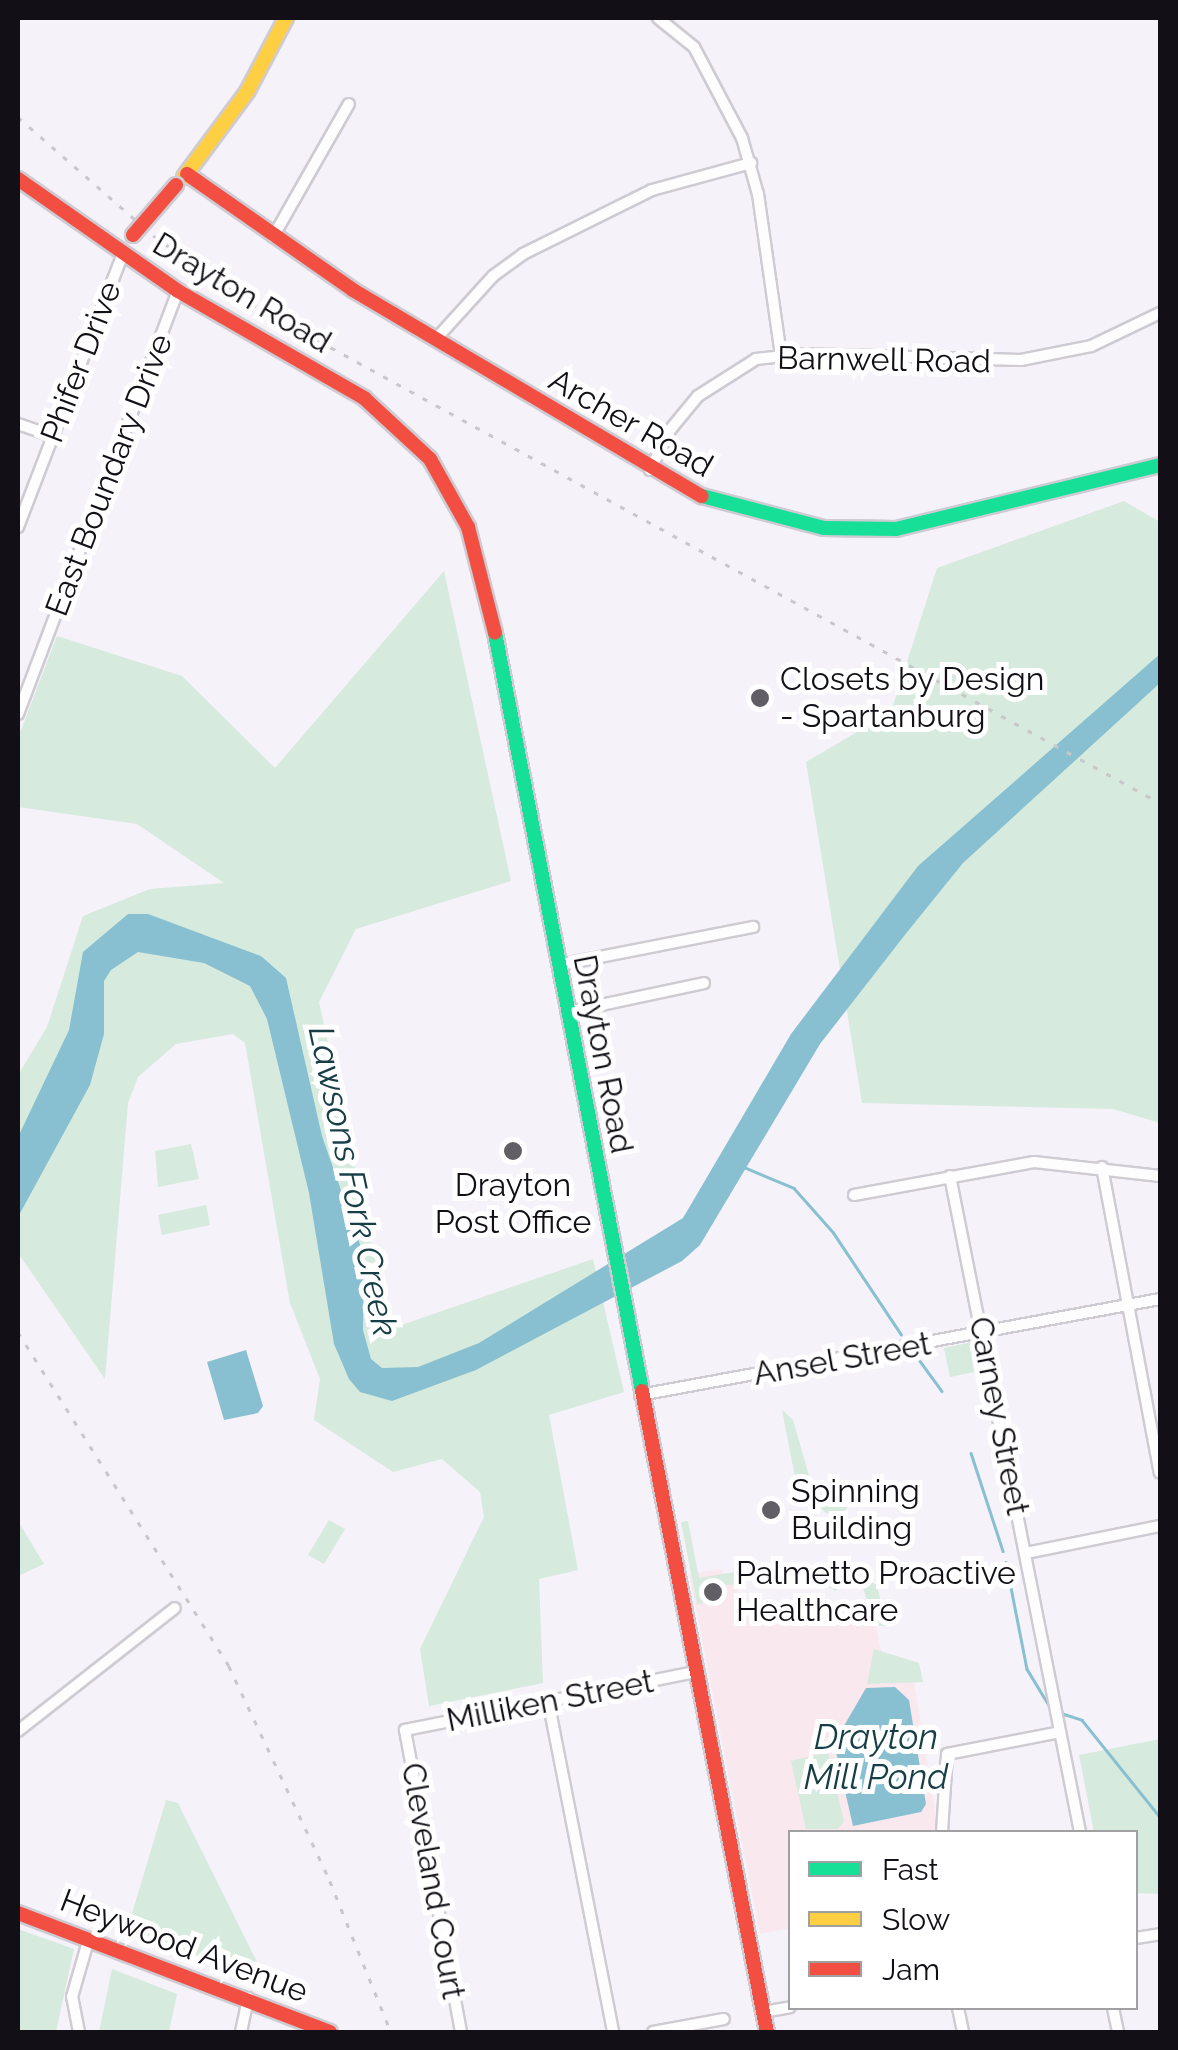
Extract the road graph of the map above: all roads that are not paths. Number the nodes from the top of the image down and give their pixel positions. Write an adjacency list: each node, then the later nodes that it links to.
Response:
1 (286, 18): 6 (main road)
2 (658, 18): 4 (street)
3 (350, 104): 7 (street)
4 (750, 163): 11 (street); 12 (street)
5 (18, 179): 8 (main road, Drayton Road)
6 (182, 179): 7 (main road, Archer Road); 8 (main road, bridge)
7 (272, 236): 11 (main road, Archer Road)
8 (123, 254): 9 (main road, Drayton Road); 14 (street, Phifer Drive)
9 (178, 291): 18 (street, East Boundary Drive); 20 (main road, Drayton Road)
10 (1160, 313): 12 (street, Barnwell Road)
11 (435, 340): 16 (main road, Archer Road)
12 (781, 355): 16 (street, Barnwell Road)
13 (18, 424): 14 (street)
14 (52, 436): 17 (street, Phifer Drive)
15 (1160, 465): 16 (main road, Archer Road)
16 (650, 470)
17 (18, 527)
18 (18, 714)
19 (753, 927): 20 (street)
20 (559, 965): 22 (main road, Drayton Road)
21 (704, 983): 22 (street)
22 (568, 1012): 30 (main road, Drayton Road)
23 (1102, 1167): 24 (street); 25 (street); 28 (street)
24 (950, 1176): 26 (street); 29 (street, Carney Street)
25 (1160, 1176)
26 (854, 1196)
27 (1160, 1299): 28 (street, Ansel Street)
28 (1128, 1306): 29 (street, Ansel Street); 31 (street)
29 (983, 1335): 30 (street, Ansel Street); 33 (street, Carney Street)
30 (640, 1395): 35 (main road, Drayton Road)
31 (1160, 1473)
32 (1160, 1526): 33 (street)
33 (1026, 1553): 37 (street, Carney Street)
34 (175, 1608): 39 (street)
35 (695, 1672): 36 (street, Milliken Street); 46 (main road, Drayton Road)
36 (548, 1700): 38 (street, Milliken Street); 52 (street)
37 (1059, 1727): 40 (street); 41 (street, Carney Street)
38 (405, 1730): 51 (street, Cleveland Court)
39 (18, 1731)
40 (942, 1830)
41 (1080, 1830)
42 (18, 1913): 43 (main road, Heywood Avenue)
43 (89, 1938): 44 (main road, Heywood Avenue); 48 (street)
44 (248, 1997): 49 (street); 50 (main road, Heywood Avenue)
45 (788, 2007): 46 (street)
46 (763, 2012): 54 (main road, Drayton Road)
47 (724, 2018): 53 (street)
48 (80, 2032)
49 (241, 2032)
50 (330, 2032)
51 (461, 2032)
52 (613, 2032)
53 (652, 2032)
54 (766, 2032)

